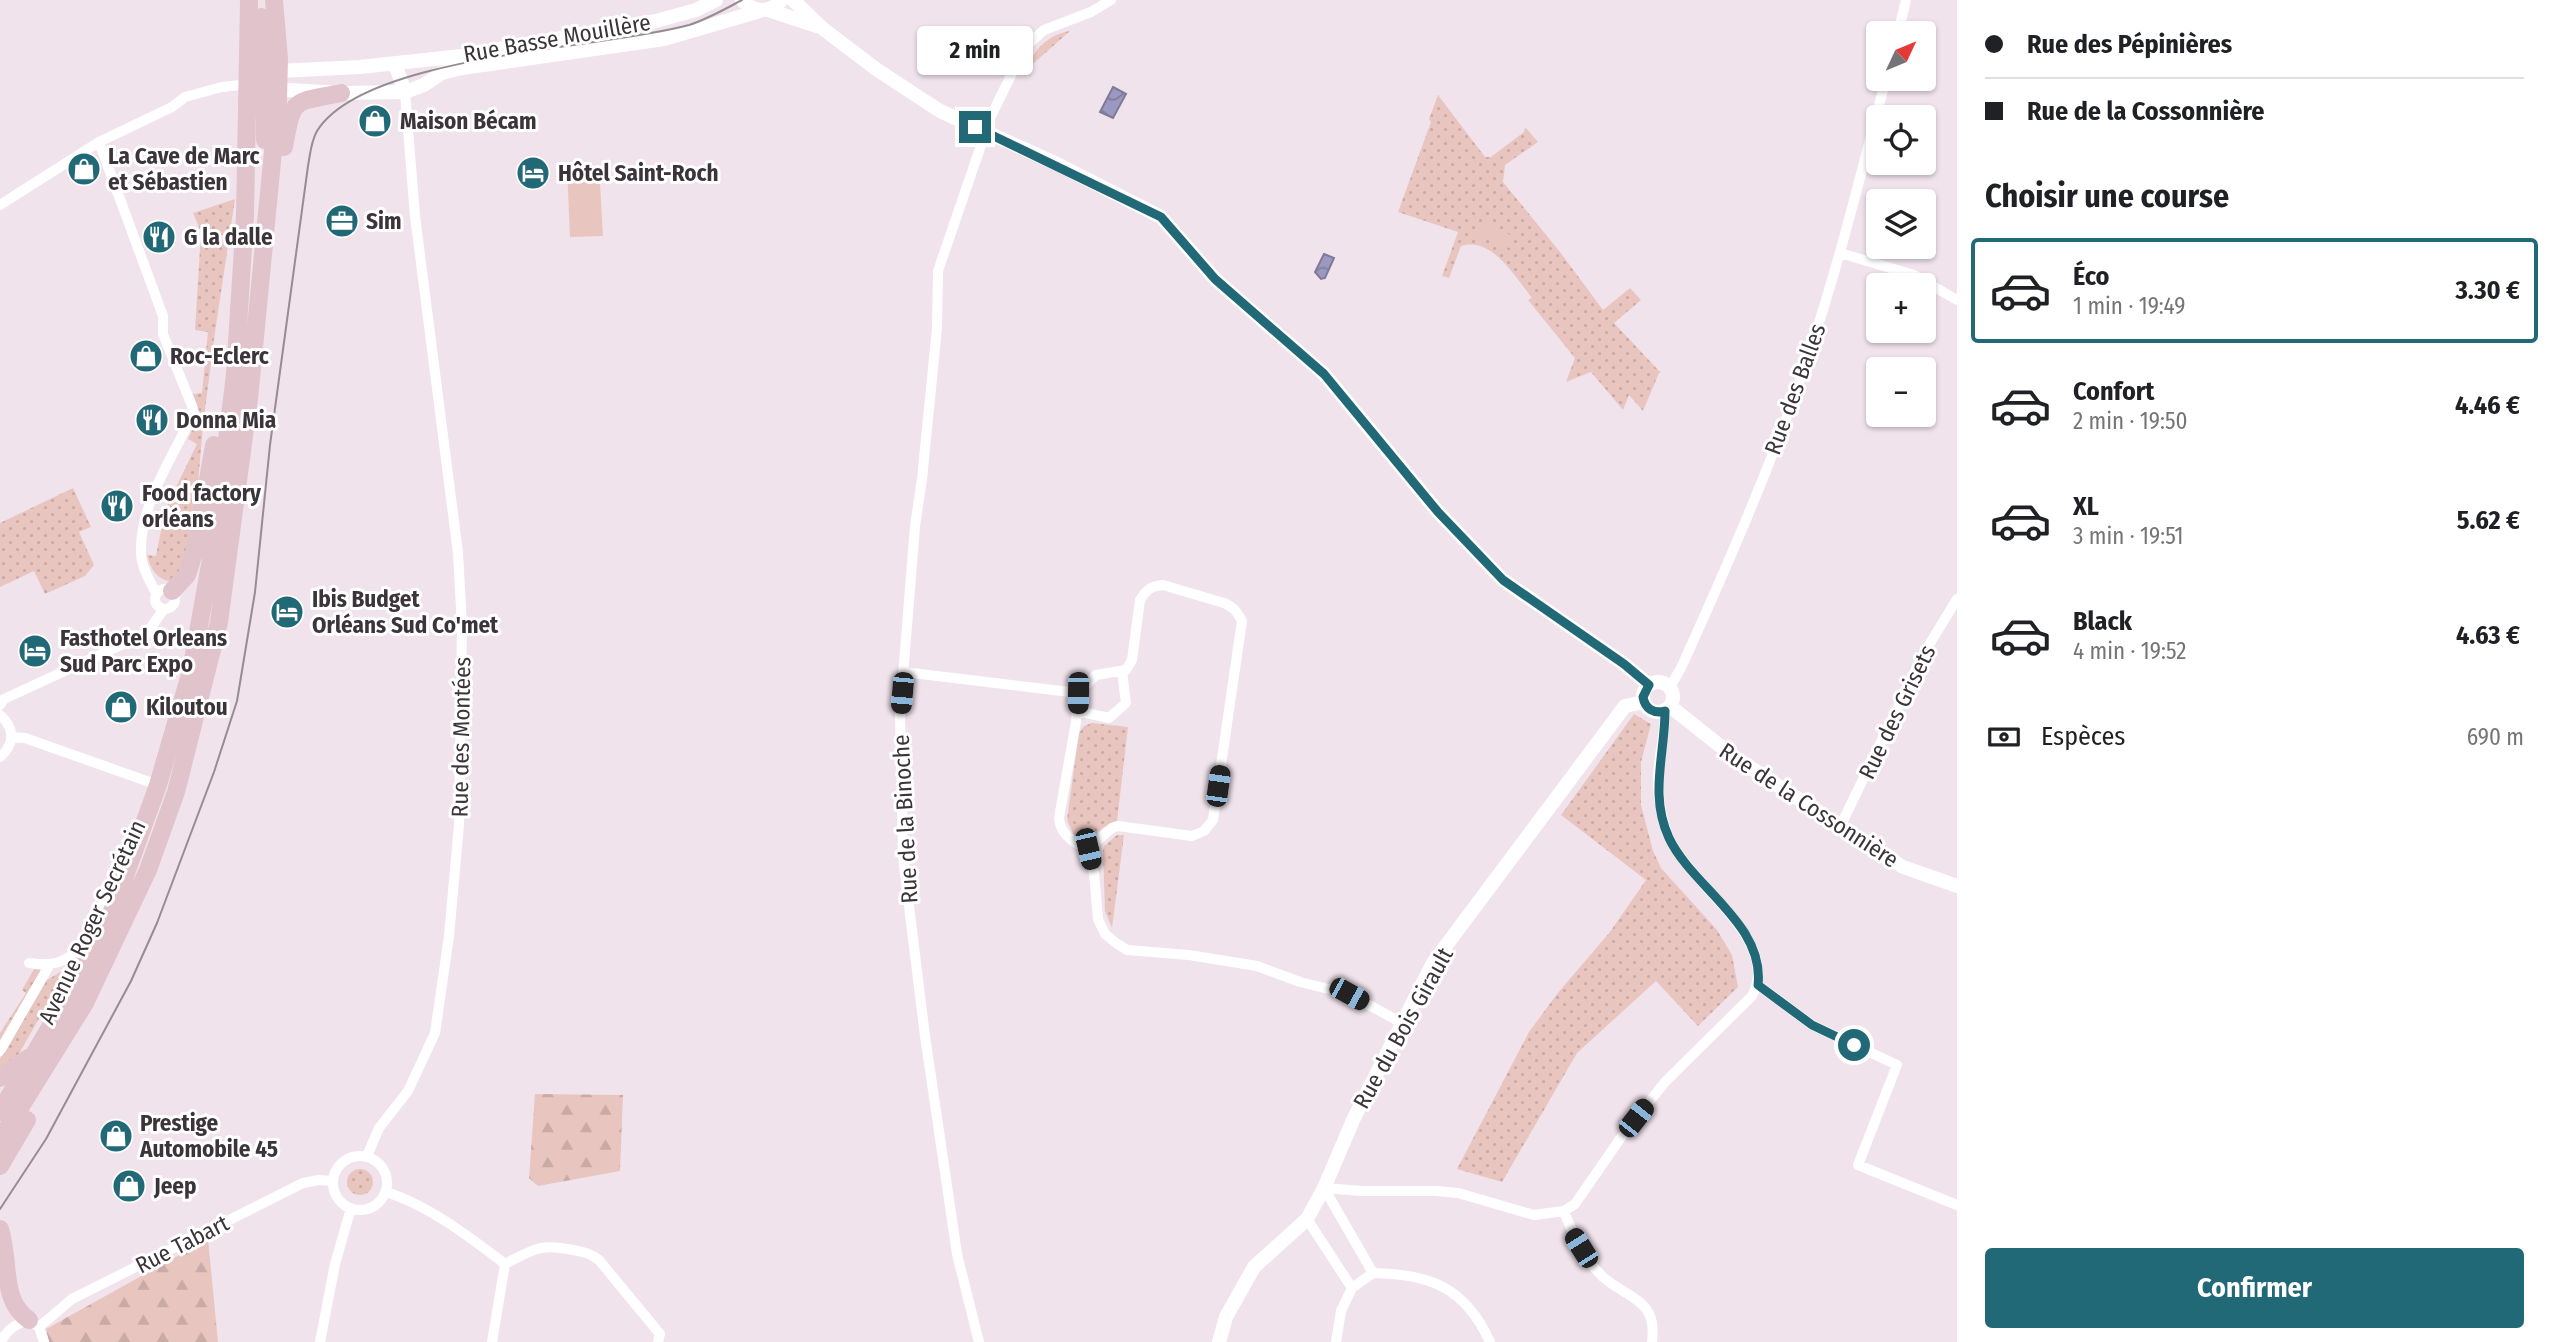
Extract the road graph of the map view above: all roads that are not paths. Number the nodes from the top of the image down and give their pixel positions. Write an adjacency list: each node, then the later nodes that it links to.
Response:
1 (249, 0): 14 (main road, Avenue Roger Secrétain)
2 (260, 0): 14 (main road)
3 (274, 0): 14 (main road, Avenue Roger Secrétain)
4 (716, 0): 13 (street, Rue Basse Mouillère)
5 (742, 0): 10 (street)
6 (782, 0): 10 (street)
7 (793, 0): 12 (street)
8 (1111, 0): 19 (street, Rue de la Binoche)
9 (1906, 0): 11 (street)
10 (764, 10): 12 (street); 17 (street, Rue Basse Mouillère)
11 (1901, 21)
12 (822, 28): 19 (street)
13 (395, 64): 14 (street, Rue Basse Mouillère); 17 (street)
14 (263, 78): 15 (main road, Avenue Roger Secrétain); 15 (street, Rue Basse Mouillère); 20 (street, Rue Basse Mouillère); 23 (main road, Avenue Roger Secrétain); 24 (main road)
15 (277, 90): 18 (street, Rue Basse Mouillère); 24 (main road, Avenue Roger Secrétain)
16 (1883, 91): 25 (street, Rue des Balles)
17 (405, 92): 18 (street, Rue Basse Mouillère); 59 (street, Rue des Montées)
18 (341, 93): 27 (main road)
19 (986, 132): 31 (street, Rue de la Binoche); 33 (street)
20 (99, 142): 22 (street, Rue Basse Mouillère); 28 (street)
21 (0, 190): 22 (street)
22 (4, 203)
23 (245, 216): 28 (main road); 43 (main road, Avenue Roger Secrétain)
24 (267, 217): 27 (main road, Avenue Roger Secrétain)
25 (1840, 253): 26 (street); 34 (street, Rue des Balles)
26 (1957, 300)
27 (257, 302): 44 (main road, Avenue Roger Secrétain)
28 (164, 592): 30 (street); 30 (street)
29 (1957, 599): 45 (street, Rue des Grisets)
30 (164, 609): 36 (street)
31 (904, 672): 35 (street); 78 (street, Rue de la Binoche)
32 (1122, 672): 35 (street); 39 (street); 46 (street)
33 (1649, 685): 34 (street); 37 (street)
34 (1670, 687): 38 (street)
35 (1078, 693): 39 (street)
36 (1, 699)
37 (1644, 702): 38 (street); 53 (street, Rue du Bois Girault)
38 (1668, 709): 45 (street, Rue de la Cossonnière); 52 (street)
39 (1077, 710): 46 (street)
40 (0, 715): 41 (street)
41 (12, 737): 42 (street); 43 (street)
42 (0, 757)
43 (158, 785): 44 (main road); 47 (main road, Avenue Roger Secrétain)
44 (176, 792): 51 (main road, Avenue Roger Secrétain)
45 (1840, 827): 48 (street, Rue de la Cossonnière)
46 (1088, 849): 53 (street)
47 (130, 863): 50 (street, Avenue Roger Secrétain); 55 (main road, Avenue Roger Secrétain)
48 (1957, 886)
49 (29, 962): 50 (street, Avenue Roger Secrétain)
50 (50, 964): 54 (street, Avenue Roger Secrétain)
51 (103, 966): 58 (main road, Avenue Roger Secrétain); 60 (main road)
52 (1758, 985): 64 (street); 66 (street)
53 (1402, 1023): 62 (street, Rue du Bois Girault)
54 (0, 1051)
55 (33, 1053): 56 (main road); 57 (main road, Avenue Roger Secrétain)
56 (0, 1078)
57 (0, 1112)
58 (0, 1140)
59 (367, 1156): 61 (street); 63 (street)
60 (0, 1166)
61 (332, 1181): 65 (street); 72 (street, Rue Tabart)
62 (1324, 1188): 66 (street); 67 (street, Rue du Bois Girault); 70 (street)
63 (386, 1192): 65 (street); 69 (street)
64 (1957, 1205)
65 (351, 1208): 75 (street)
66 (1564, 1211): 82 (street)
67 (1307, 1219): 71 (street); 79 (street, Rue du Bois Girault)
68 (0, 1229): 72 (main road)
69 (505, 1264): 76 (street); 77 (street)
70 (1373, 1273): 71 (street); 81 (street)
71 (1352, 1288): 80 (street)
72 (34, 1324): 73 (street, Rue Tabart); 74 (street)
73 (1, 1342)
74 (44, 1342)
75 (320, 1342)
76 (492, 1342)
77 (658, 1342)
78 (979, 1342)
79 (1219, 1342)
80 (1336, 1342)
81 (1490, 1342)
82 (1652, 1342)

